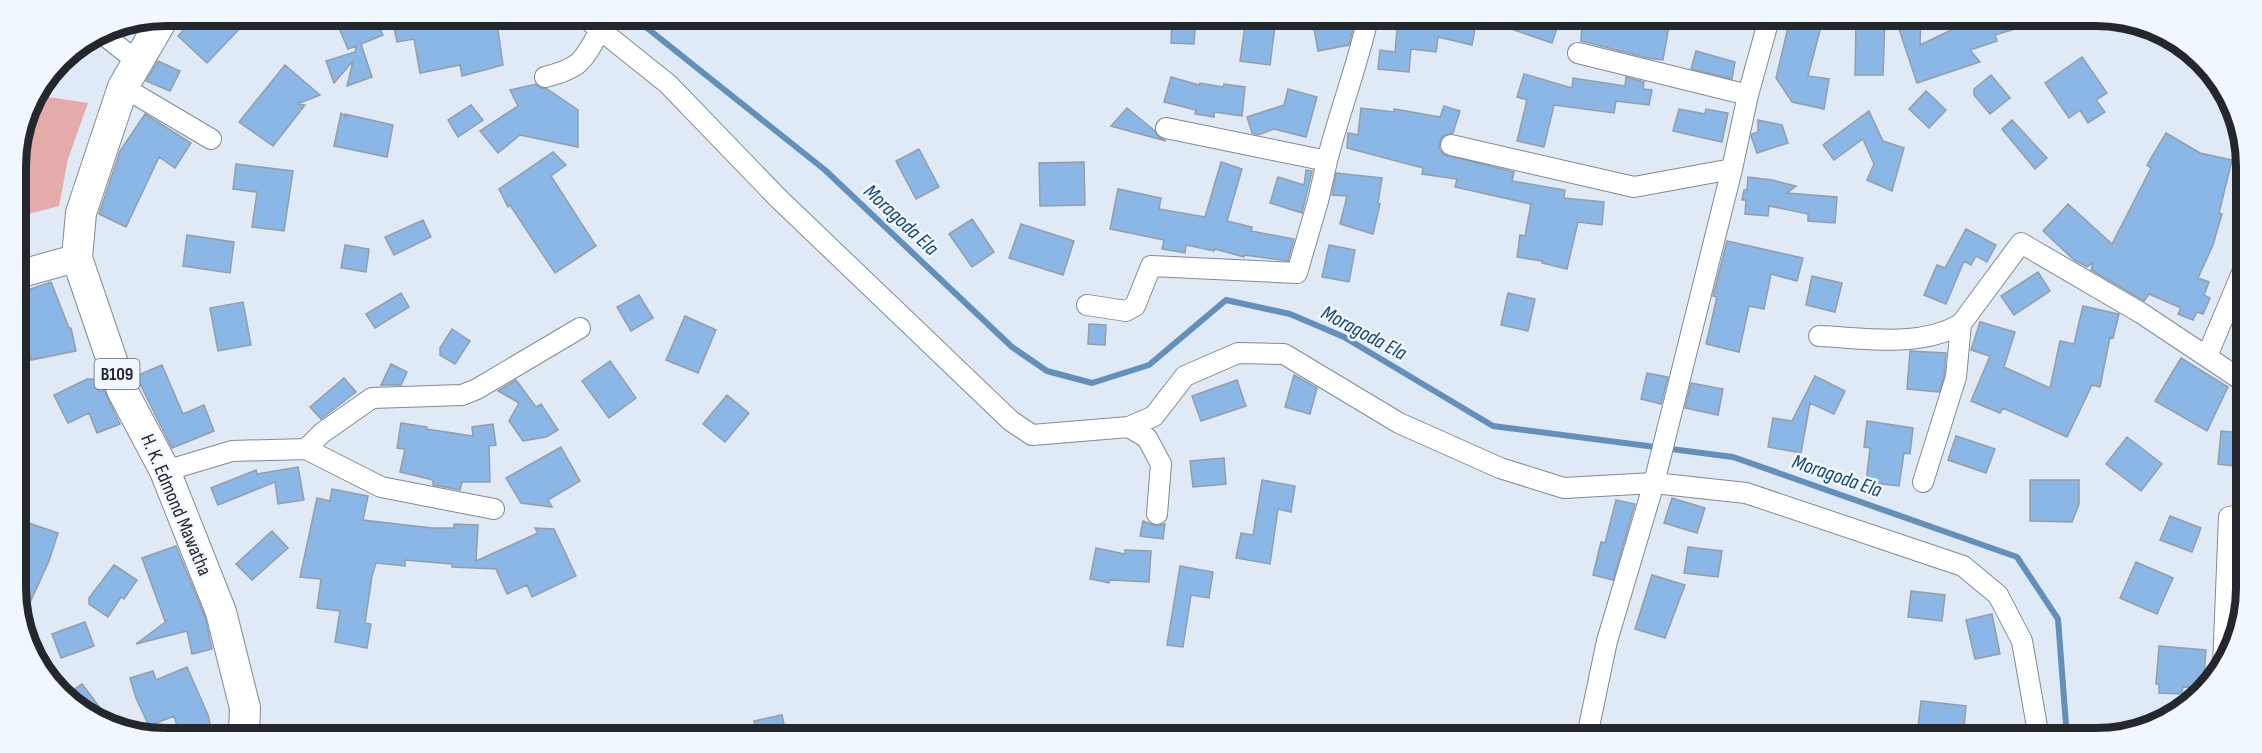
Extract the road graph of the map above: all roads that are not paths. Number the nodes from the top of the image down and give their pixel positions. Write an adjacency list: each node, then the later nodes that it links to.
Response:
1 (158, 26): 8 (main road, H. K. Edmond Mawatha / B109)
2 (595, 26): 5 (street)
3 (1366, 26): 14 (street)
4 (1767, 26): 10 (street)
5 (600, 30): 9 (street); 25 (street)
6 (105, 39): 8 (street)
7 (1578, 53): 10 (street)
8 (131, 74): 12 (street); 16 (main road, H. K. Edmond Mawatha / B109)
9 (545, 77)
10 (1748, 95): 15 (street)
11 (1166, 128): 14 (street)
12 (211, 139)
13 (1451, 146): 15 (street)
14 (1327, 161): 19 (street)
15 (1732, 169): 29 (street)
16 (77, 258): 17 (main road); 27 (main road, H. K. Edmond Mawatha / B109)
17 (26, 272)
18 (2236, 287): 23 (street)
19 (1087, 305)
20 (1961, 324): 22 (street); 23 (street); 28 (street)
21 (580, 327): 26 (street)
22 (1819, 336)
23 (2206, 356): 24 (street)
24 (2236, 376)
25 (1129, 427): 29 (street); 31 (street)
26 (306, 449): 27 (street); 30 (street)
27 (165, 471): 36 (main road, H. K. Edmond Mawatha / B109)
28 (1923, 482)
29 (1654, 483): 34 (street); 35 (street)
30 (494, 509)
31 (1157, 514)
32 (2236, 516): 33 (street)
33 (2224, 645)
34 (1589, 727)
35 (2037, 727)
36 (244, 728)

